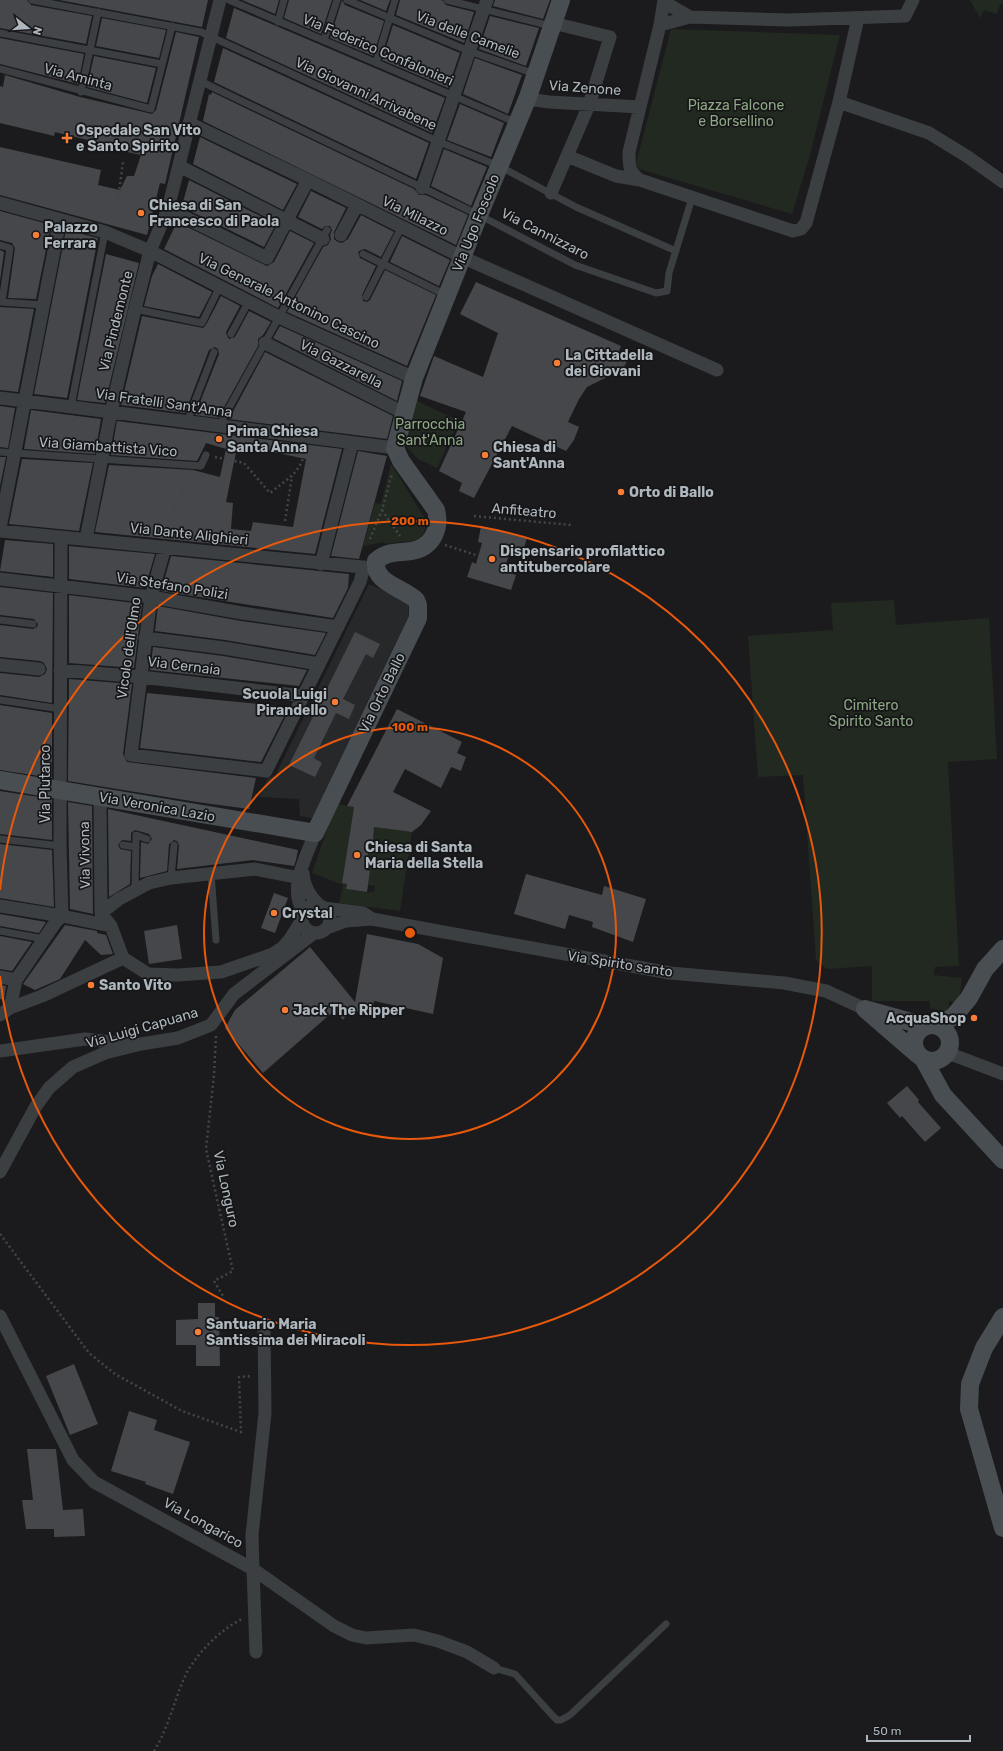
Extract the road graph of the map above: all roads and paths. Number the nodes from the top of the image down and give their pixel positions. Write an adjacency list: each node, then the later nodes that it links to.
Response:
1 (32, 0): 13 (lane, Via Giovanni Arrivabene)
2 (220, 0): 22 (street, Via Pindemonte)
3 (229, 0): 17 (lane, Via Federico Confalonieri)
4 (284, 0): 17 (lane)
5 (336, 0): 23 (lane)
6 (347, 0): 15 (lane, Via delle Camelie)
7 (395, 0): 15 (lane)
8 (447, 0): 12 (lane)
9 (561, 0): 19 (street, Via Ugo Foscolo)
10 (664, 0): 14 (street); 18 (street)
11 (914, 0): 16 (street)
12 (486, 4): 19 (lane); 25 (street)
13 (98, 12): 20 (lane, Via Giovanni Arrivabene); 24 (lane)
14 (690, 17): 16 (street); 18 (street)
15 (389, 18): 25 (lane, Via delle Camelie); 26 (lane)
16 (858, 18): 34 (street)
17 (278, 22): 23 (lane, Via Federico Confalonieri)
18 (660, 24): 36 (street)
19 (552, 25): 29 (street, Via Ugo Foscolo); 35 (street)
20 (172, 26): 22 (lane, Via Giovanni Arrivabene); 27 (lane)
21 (0, 33): 24 (lane)
22 (211, 37): 30 (street, Via Pindemonte); 39 (lane, Via Giovanni Arrivabene)
23 (324, 40): 26 (lane, Via Federico Confalonieri)
24 (90, 50): 27 (lane); 31 (lane)
25 (469, 51): 29 (lane, Via delle Camelie); 32 (street)
26 (376, 63): 32 (lane, Via Federico Confalonieri)
27 (162, 64): 31 (lane, Via Aminta)
28 (0, 69): 31 (lane, Via Aminta)
29 (536, 74): 33 (street, Via Ugo Foscolo)
30 (200, 81): 37 (street, Via Pindemonte); 47 (lane, Via Cannizzaro)
31 (81, 92)
32 (453, 96): 38 (lane, Via Federico Confalonieri); 39 (street)
33 (527, 99): 35 (street, Via Zenone); 38 (street, Via Ugo Foscolo)
34 (839, 102): 46 (street); 49 (street)
35 (590, 105): 36 (street, Via Zenone); 40 (street)
36 (640, 107): 45 (street)
37 (189, 123): 42 (street, Via Pindemonte); 44 (street, Via Milazzo)
38 (517, 123): 43 (street, Via Ugo Foscolo)
39 (438, 141): 43 (lane, Via Giovanni Arrivabene); 47 (street)
40 (567, 156): 45 (street); 48 (street)
41 (123, 162): 50 (path)
42 (179, 166): 53 (street, Via Pindemonte); 56 (street)
43 (499, 166): 48 (lane, Via Giovanni Arrivabene); 54 (street, Via Ugo Foscolo)
44 (308, 180): 52 (street, Via Milazzo); 56 (street)
45 (640, 180): 49 (street)
46 (1003, 182)
47 (422, 188): 54 (lane, Via Cannizzaro)
48 (551, 194): 63 (lane, Via Giovanni Arrivabene)
49 (692, 198): 63 (lane, Via Cannizzaro)
50 (118, 199)
51 (0, 203): 55 (street, Via Generale Antonino Cascino)
52 (357, 205): 57 (street, Via Milazzo); 60 (street)
53 (168, 209): 56 (street); 62 (street, Via Pindemonte)
54 (479, 215): 63 (lane, Via Cannizzaro); 65 (street, Via Ugo Foscolo)
55 (60, 220): 58 (street, Via Generale Antonino Cascino); 72 (street)
56 (287, 220): 59 (street)
57 (401, 228): 65 (street, Via Milazzo); 66 (lane)
58 (105, 232): 62 (street, Via Generale Antonino Cascino); 82 (lane)
59 (325, 235): 74 (lane)
60 (341, 235)
61 (0, 245): 71 (lane)
62 (150, 251): 67 (street, Via Generale Antonino Cascino); 73 (street, Via Pindemonte)
63 (676, 251)
64 (364, 254): 66 (lane)
65 (462, 257): 68 (street, Via Ugo Foscolo); 78 (street, Via Milazzo)
66 (383, 264): 68 (lane); 69 (lane)
67 (220, 286): 70 (street, Via Generale Antonino Cascino); 73 (lane)
68 (446, 295): 79 (street, Via Ugo Foscolo)
69 (366, 298)
70 (249, 301): 74 (street, Via Generale Antonino Cascino); 75 (lane)
71 (1, 302): 72 (lane)
72 (44, 305): 81 (street)
73 (135, 309): 83 (street, Via Pindemonte)
74 (279, 317): 76 (lane); 79 (street, Via Generale Antonino Cascino)
75 (231, 334)
76 (265, 343): 84 (street, Via Gazzarella); 86 (lane)
77 (214, 352): 85 (lane)
78 (717, 370)
79 (414, 378): 84 (street, Via Ugo Foscolo)
80 (0, 398): 81 (street, Via Fratelli Sant'Anna)
81 (26, 401): 82 (street, Via Fratelli Sant'Anna); 91 (street)
82 (71, 406): 83 (street, Via Fratelli Sant'Anna)
83 (111, 412): 85 (street, Via Fratelli Sant'Anna); 93 (street, Via Pindemonte)
84 (404, 413): 89 (street, Via Ugo Foscolo)
85 (187, 422): 86 (street, Via Fratelli Sant'Anna)
86 (219, 426): 87 (street, Via Fratelli Sant'Anna)
87 (352, 444): 89 (street, Via Fratelli Sant'Anna); 109 (street)
88 (306, 446): 95 (path)
89 (395, 448): 96 (path); 105 (street)
90 (0, 452): 91 (lane, Via Giambattista Vico)
91 (15, 453): 93 (lane, Via Giambattista Vico); 100 (street)
92 (206, 455): 94 (lane, Via Giambattista Vico); 95 (path)
93 (101, 460): 94 (lane, Via Giambattista Vico); 102 (street, Via Pindemonte)
94 (193, 466): 107 (path)
95 (292, 476): 98 (path)
96 (382, 510): 103 (path); 104 (path)
97 (474, 516): 99 (path, Anfiteatro)
98 (284, 521)
99 (571, 525)
100 (0, 528)
101 (0, 531): 102 (street, Via Dante Alighieri)
102 (86, 539): 107 (street, Via Dante Alighieri)
103 (370, 539)
104 (402, 540)
105 (431, 540): 108 (path); 110 (street)
106 (61, 545): 112 (street, Via Plutarco)
107 (162, 546): 109 (street, Via Dante Alighieri); 113 (street, Vicolo dell'Olmo)
108 (479, 556)
109 (321, 564): 110 (street, Via Dante Alighieri)
110 (370, 568): 116 (street); 129 (street, Via Orto Ballo)
111 (0, 579): 112 (street, Via Stefano Polizi)
112 (60, 586): 113 (street, Via Stefano Polizi); 121 (street, Via Plutarco)
113 (151, 597): 116 (street, Via Stefano Polizi); 117 (street, Vicolo dell'Olmo)
114 (0, 620): 115 (lane)
115 (33, 624)
116 (338, 627): 119 (street)
117 (145, 638): 119 (street); 122 (street, Vicolo dell'Olmo)
118 (0, 664): 120 (street)
119 (320, 664): 123 (street)
120 (39, 669)
121 (60, 670): 122 (street, Via Cernaia); 125 (street, Via Plutarco)
122 (141, 677): 123 (street, Via Cernaia); 123 (street, Vicolo dell'Olmo)
123 (304, 696)
124 (0, 700): 125 (lane)
125 (61, 709): 127 (street, Via Plutarco)
126 (0, 780): 127 (street, Via Veronica Lazio)
127 (61, 790): 128 (street, Via Veronica Lazio); 134 (street, Via Plutarco)
128 (100, 798): 129 (street, Via Veronica Lazio); 142 (street, Via Vivona)
129 (315, 833): 136 (street)
130 (0, 839): 134 (lane)
131 (147, 839): 135 (lane)
132 (123, 845): 135 (lane)
133 (174, 845): 138 (lane)
134 (60, 846): 143 (street, Via Plutarco)
135 (136, 847): 139 (lane)
136 (302, 872): 137 (street); 141 (street); 144 (street)
137 (211, 873): 138 (street); 151 (lane)
138 (171, 878): 139 (street)
139 (135, 891): 142 (street)
140 (0, 906): 143 (street)
141 (322, 907): 144 (street); 145 (street); 147 (street)
142 (102, 913): 146 (street)
143 (62, 916): 146 (street); 150 (street)
144 (303, 916): 149 (street); 153 (street)
145 (372, 919): 147 (street); 157 (street, Via Spirito santo)
146 (111, 926): 153 (street)
147 (327, 928): 149 (street)
148 (0, 931): 150 (lane)
149 (314, 933): 159 (street, Via Luigi Capuana)
150 (44, 939): 155 (street)
151 (216, 940)
152 (1003, 949): 156 (street)
153 (123, 958): 158 (street)
154 (0, 977): 155 (street)
155 (16, 980): 158 (street)
156 (969, 998): 160 (street); 163 (street)
157 (865, 1009): 160 (street, Via Spirito santo); 164 (street, Via Spirito santo)
158 (5, 1012)
159 (211, 1025): 161 (street, Via Luigi Capuana); 170 (path, Via Longuro)
160 (931, 1026): 163 (street); 164 (street)
161 (141, 1044): 162 (street); 168 (street, Via Luigi Capuana)
162 (0, 1051)
163 (947, 1051): 164 (street); 165 (street); 166 (street)
164 (920, 1057): 166 (street)
165 (1003, 1074)
166 (943, 1095): 167 (street)
167 (1003, 1160)
168 (0, 1172)
169 (0, 1234): 174 (path)
170 (223, 1296)
171 (0, 1316): 176 (street, Via Longarico)
172 (1003, 1317): 175 (street)
173 (264, 1328): 174 (street, Via Longarico)
174 (265, 1375): 176 (street, Via Longarico)
175 (1003, 1528)
176 (253, 1569): 177 (street); 180 (street)
177 (253, 1613): 179 (street); 181 (path)
178 (666, 1624): 180 (lane)
179 (256, 1652)
180 (494, 1668)
181 (154, 1751)

